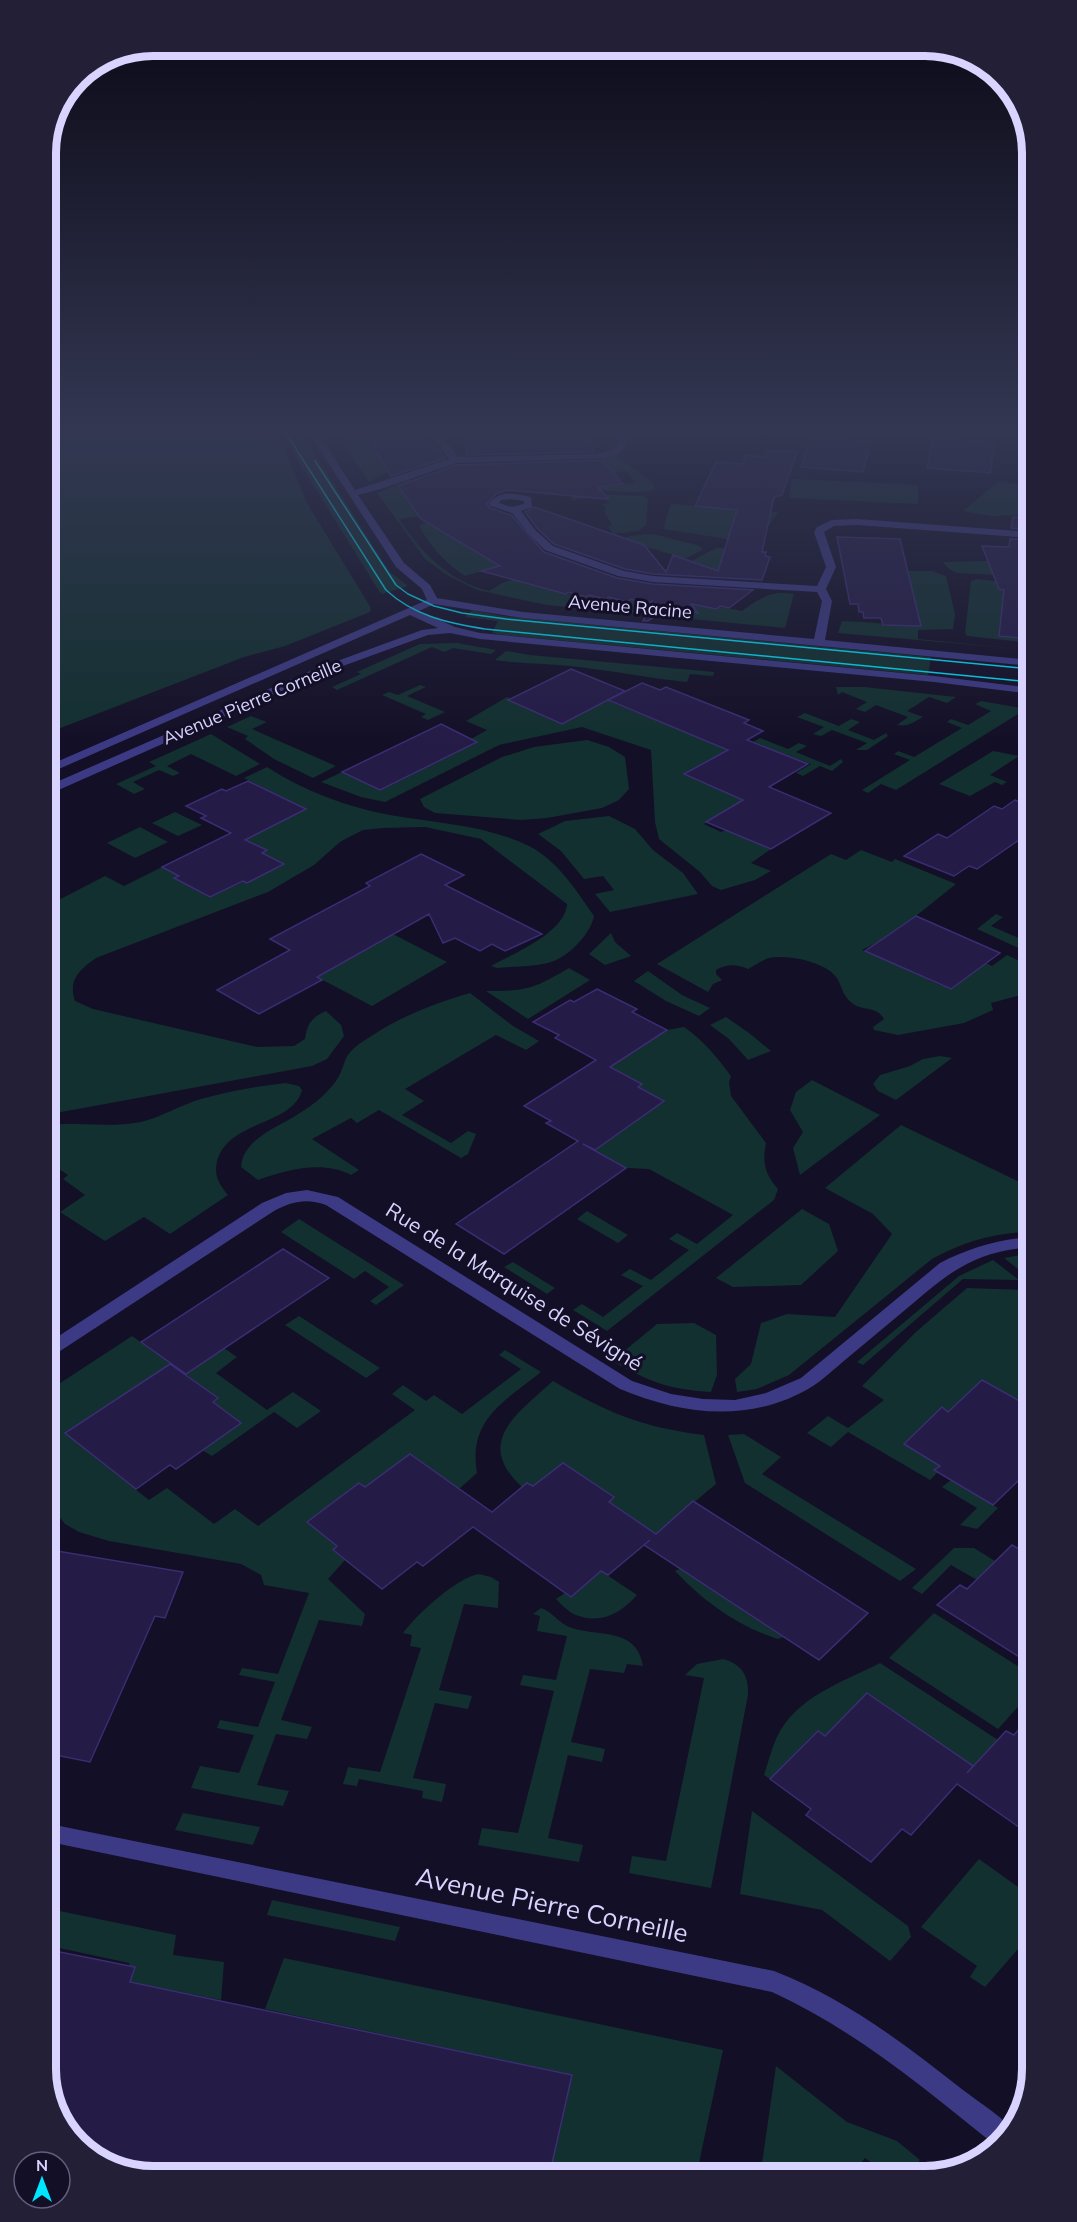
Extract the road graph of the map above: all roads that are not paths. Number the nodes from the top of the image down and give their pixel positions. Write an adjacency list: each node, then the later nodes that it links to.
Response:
1 (382, 537): 5 (street)
2 (537, 537): 4 (street)
3 (821, 537): 4 (street)
4 (821, 589): 8 (street)
5 (433, 601): 6 (street); 8 (street, Avenue Racine)
6 (415, 614): 7 (street, Avenue Racine); 10 (street); 12 (street, Avenue Pierre Corneille)
7 (463, 633): 10 (street, Avenue Pierre Corneille); 11 (street, Avenue Racine)
8 (819, 642): 9 (street, Avenue Racine)
9 (1022, 662)
10 (314, 673): 13 (street, Avenue Pierre Corneille)
11 (1022, 690)
12 (56, 766)
13 (56, 787)
14 (1022, 1243): 15 (street, Rue de la Marquise de Sévigné)
15 (56, 1346)
16 (56, 1834): 17 (street, Avenue Pierre Corneille)
17 (998, 2132)

